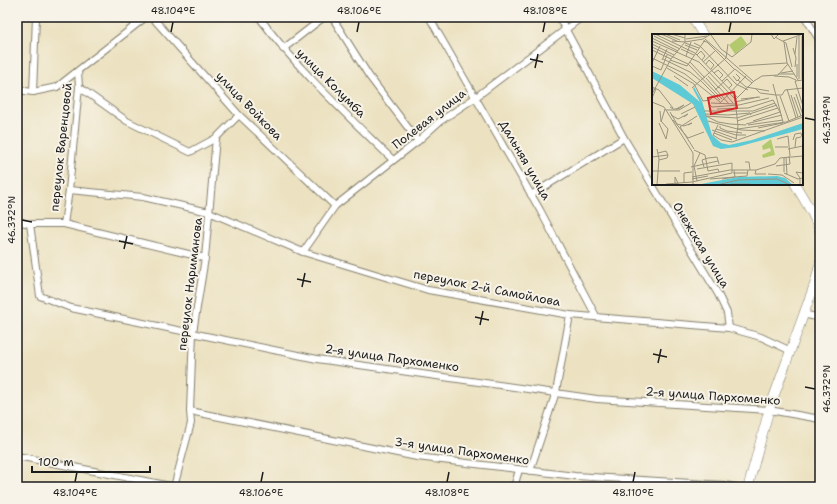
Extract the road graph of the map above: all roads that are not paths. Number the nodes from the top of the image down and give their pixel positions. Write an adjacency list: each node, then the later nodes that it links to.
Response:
1 (36, 17): 19 (street)
2 (146, 17): 16 (street)
3 (152, 17): 21 (street, улица Войкова)
4 (259, 17): 15 (street, улица Колумба)
5 (324, 17): 15 (street)
6 (332, 17): 24 (street)
7 (429, 17): 20 (street, Дальняя улица)
8 (559, 17): 12 (street, Онежская улица)
9 (582, 17): 12 (street, Полевая улица)
10 (692, 17): 13 (street)
11 (805, 17): 14 (street)
12 (566, 29): 20 (street, Полевая улица); 23 (street, Онежская улица)
13 (702, 34)
14 (820, 42)
15 (283, 49): 25 (street, улица Колумба)
16 (78, 71): 17 (street, переулок Варенцовой); 19 (street)
17 (79, 87): 22 (street); 29 (street, переулок Варенцовой)
18 (17, 90): 19 (street)
19 (33, 92)
20 (476, 97): 24 (street, Полевая улица); 30 (street, Дальняя улица)
21 (239, 115): 22 (street); 31 (street, улица Войкова)
22 (216, 138): 32 (street, переулок Нариманова)
23 (624, 138): 26 (street, Онежская улица); 30 (street)
24 (418, 141): 25 (street, Полевая улица)
25 (394, 160): 31 (street, Полевая улица)
26 (652, 184)
27 (652, 185): 44 (street, Онежская улица)
28 (796, 185): 36 (street)
29 (69, 190): 32 (street, переулок 2-й Самойлова); 35 (street, переулок Варенцовой)
30 (531, 195): 42 (street, Дальняя улица)
31 (335, 206): 37 (street, Полевая улица)
32 (209, 212): 37 (street, переулок 2-й Самойлова); 38 (street, переулок Нариманова)
33 (17, 221): 34 (street)
34 (30, 224): 35 (street); 45 (street, 2-я улица Пархоменко)
35 (64, 224): 38 (street)
36 (820, 231)
37 (303, 252): 41 (street, переулок 2-й Самойлова)
38 (205, 258): 45 (street, переулок Нариманова)
39 (820, 263): 40 (street)
40 (803, 314): 43 (street); 46 (street)
41 (570, 315): 42 (street, переулок 2-й Самойлова); 47 (street)
42 (596, 316): 44 (street, переулок 2-й Самойлова)
43 (820, 318)
44 (729, 328): 46 (street, переулок 2-й Самойлова)
45 (192, 332): 47 (street, 2-я улица Пархоменко); 49 (street, переулок Нариманова)
46 (791, 351): 48 (street)
47 (556, 392): 48 (street, 2-я улица Пархоменко); 53 (street)
48 (769, 410): 50 (street, 2-я улица Пархоменко); 57 (street)
49 (190, 411): 52 (street, 3-я улица Пархоменко); 54 (street, переулок Нариманова)
50 (820, 419)
51 (17, 456): 54 (street)
52 (519, 470): 53 (street, 3-я улица Пархоменко); 55 (street)
53 (530, 471): 56 (street, 3-я улица Пархоменко)
54 (175, 487)
55 (514, 487)
56 (735, 487)
57 (748, 487)

